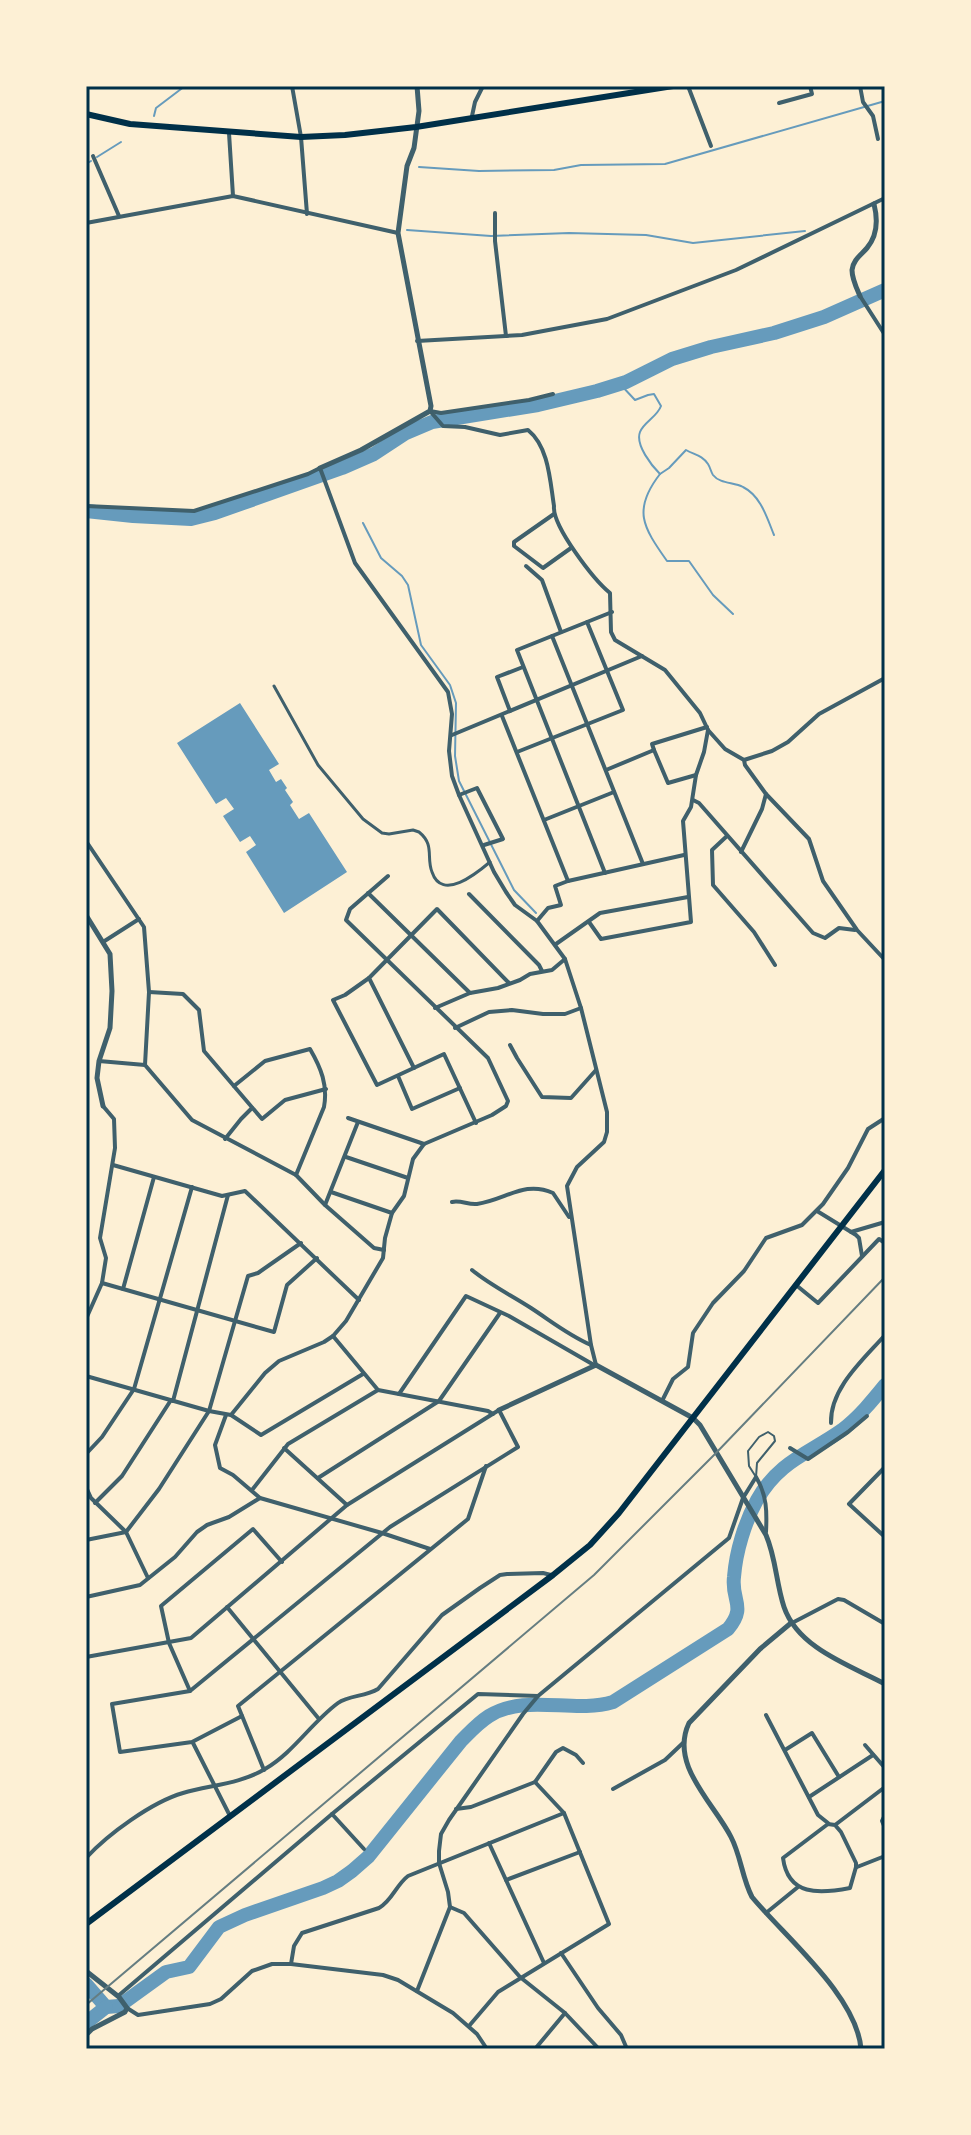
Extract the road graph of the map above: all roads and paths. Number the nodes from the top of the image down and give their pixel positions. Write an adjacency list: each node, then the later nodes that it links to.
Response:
1 (86, 86): 10 (street)
2 (292, 86): 14 (street)
3 (417, 86): 12 (street)
4 (483, 86): 11 (street)
5 (673, 86): 11 (main road)
6 (688, 86): 16 (street)
7 (810, 86): 9 (street)
8 (860, 86): 15 (street)
9 (779, 103)
10 (86, 112): 13 (main road)
11 (472, 116): 12 (main road)
12 (416, 127): 14 (main road); 25 (street)
13 (229, 133): 14 (main road); 18 (street)
14 (301, 137): 22 (street)
15 (878, 139)
16 (711, 146)
17 (93, 156): 23 (street)
18 (233, 196): 22 (street); 23 (street)
19 (885, 198): 20 (street)
20 (874, 204): 26 (street); 28 (street)
21 (495, 213): 28 (street)
22 (307, 214): 25 (street)
23 (119, 216): 24 (street)
24 (86, 223)
25 (398, 233): 29 (street)
26 (860, 296): 27 (street)
27 (885, 335)
28 (506, 336): 29 (street)
29 (417, 341): 31 (street)
30 (553, 394): 31 (street)
31 (430, 411): 32 (street); 34 (street)
32 (321, 470): 33 (street); 52 (street)
33 (86, 506)
34 (554, 514): 35 (street); 35 (street)
35 (571, 548): 37 (street)
36 (526, 566): 39 (street)
37 (612, 612): 38 (street); 41 (street)
38 (587, 622): 39 (street); 43 (street)
39 (561, 632): 40 (street)
40 (552, 636): 42 (street); 46 (street)
41 (642, 656): 43 (street); 51 (street)
42 (523, 667): 47 (street); 48 (street)
43 (608, 671): 46 (street); 50 (street)
44 (885, 678): 56 (street)
45 (274, 686): 70 (street)
46 (573, 686): 47 (street); 50 (street)
47 (536, 700): 48 (street); 53 (street)
48 (510, 711): 49 (street)
49 (501, 716): 52 (street); 55 (street)
50 (588, 724): 53 (street); 57 (street)
51 (707, 728): 54 (street); 56 (street); 58 (street)
52 (451, 735): 61 (street)
53 (552, 738): 55 (street); 63 (street)
54 (654, 750): 57 (street); 58 (street)
55 (517, 752): 64 (street)
56 (744, 760): 60 (street)
57 (606, 770): 59 (street)
58 (696, 775): 62 (street)
59 (614, 792): 63 (street); 71 (street)
60 (766, 794): 68 (street); 82 (street)
61 (459, 795): 67 (street); 67 (street)
62 (693, 800): 65 (street); 69 (street)
63 (579, 806): 64 (street); 72 (street)
64 (544, 820): 74 (street)
65 (727, 836): 68 (street); 89 (street)
66 (86, 841): 79 (street)
67 (483, 845): 70 (street)
68 (741, 852): 82 (street)
69 (684, 855): 71 (street); 77 (street)
70 (490, 862): 80 (street)
71 (643, 864): 72 (street)
72 (605, 873): 74 (street)
73 (388, 876): 75 (street)
74 (568, 881): 80 (street)
75 (368, 893): 83 (street); 87 (street)
76 (469, 894): 90 (street)
77 (688, 897): 81 (street); 81 (street)
78 (86, 915): 84 (street)
79 (139, 919): 84 (street); 93 (street)
80 (537, 921): 85 (street)
81 (589, 922): 85 (street)
82 (857, 930): 88 (street)
83 (411, 934): 87 (street); 92 (street); 94 (street)
84 (103, 942): 99 (street)
85 (556, 944): 86 (street)
86 (565, 959): 90 (street); 96 (street)
87 (386, 960): 91 (street); 95 (street)
88 (885, 960)
89 (775, 965)
90 (542, 971): 92 (street)
91 (369, 978): 101 (street); 103 (street)
92 (509, 983): 94 (street)
93 (149, 992): 100 (street); 104 (street)
94 (470, 993): 95 (street)
95 (435, 1008): 97 (street)
96 (581, 1008): 97 (street); 102 (street)
97 (455, 1028): 112 (street)
98 (510, 1045): 102 (street)
99 (99, 1061): 100 (street); 107 (street)
100 (145, 1065): 113 (street)
101 (414, 1068): 103 (street); 105 (street)
102 (596, 1070): 128 (street)
103 (398, 1076): 105 (street)
104 (234, 1086): 106 (street); 108 (street)
105 (460, 1088): 112 (street)
106 (326, 1089): 108 (street); 118 (street)
107 (103, 1106): 116 (street)
108 (252, 1108): 113 (street)
109 (348, 1118): 111 (street)
110 (885, 1118): 126 (street)
111 (358, 1122): 114 (street); 115 (street)
112 (476, 1123): 114 (street)
113 (225, 1139): 118 (street)
114 (424, 1144): 120 (street)
115 (345, 1156): 120 (street); 122 (street)
116 (113, 1165): 119 (street); 138 (street)
117 (885, 1170): 130 (main road)
118 (296, 1175): 125 (street)
119 (154, 1177): 121 (street); 140 (street)
120 (408, 1178): 127 (street)
121 (192, 1187): 123 (street); 141 (street)
122 (331, 1192): 125 (street); 127 (street)
123 (228, 1195): 132 (street); 143 (street)
124 (452, 1202): 128 (street)
125 (325, 1205): 134 (street)
126 (817, 1211): 130 (street); 158 (street)
127 (392, 1213): 134 (street)
128 (571, 1219): 149 (street)
129 (885, 1222): 131 (street)
130 (841, 1226): 131 (street); 139 (main road)
131 (851, 1232): 135 (street)
132 (301, 1243): 136 (street); 146 (street)
133 (885, 1243): 135 (street)
134 (384, 1250): 142 (street)
135 (862, 1256): 139 (street)
136 (317, 1258): 142 (street); 146 (street)
137 (472, 1270): 149 (street)
138 (102, 1283): 140 (street); 145 (street)
139 (796, 1285): 163 (main road)
140 (123, 1289): 141 (street)
141 (160, 1300): 143 (street); 153 (street)
142 (359, 1300): 148 (street)
143 (198, 1310): 146 (street); 156 (street)
144 (500, 1313): 150 (street); 155 (street); 157 (street)
145 (86, 1319)
146 (236, 1321): 159 (street)
147 (885, 1335): 164 (street)
148 (333, 1336): 151 (street); 161 (street)
149 (591, 1345): 150 (street)
150 (596, 1365): 158 (street); 160 (street)
151 (363, 1374): 154 (street); 161 (street)
152 (86, 1376): 153 (street)
153 (134, 1389): 156 (street); 167 (street)
154 (378, 1390): 155 (street); 165 (street)
155 (399, 1394): 157 (street)
156 (172, 1400): 159 (street); 176 (street)
157 (439, 1401): 160 (street); 171 (street)
158 (662, 1401): 163 (street)
159 (209, 1411): 161 (street); 179 (street)
160 (496, 1412): 168 (street); 177 (street)
161 (228, 1415): 173 (street)
162 (867, 1416): 166 (street)
163 (693, 1418): 175 (street); 186 (main road)
164 (831, 1423)
165 (284, 1448): 171 (street); 173 (street)
166 (792, 1449)
167 (86, 1454)
168 (486, 1466): 180 (street); 184 (street)
169 (885, 1467): 182 (street)
170 (756, 1477): 170 (lane); 175 (street); 181 (street)
171 (318, 1478): 177 (street)
172 (86, 1487): 176 (street)
173 (252, 1490): 174 (street)
174 (260, 1498): 178 (street); 187 (street)
175 (743, 1498): 181 (street); 198 (street)
176 (95, 1503): 179 (street)
177 (347, 1505): 178 (street)
178 (331, 1518): 180 (street); 185 (street)
179 (126, 1532): 183 (street); 187 (street)
180 (382, 1533): 184 (street); 192 (street)
181 (766, 1535): 190 (street)
182 (885, 1537)
183 (86, 1540)
184 (430, 1549): 195 (street)
185 (282, 1562): 189 (street); 193 (street)
186 (553, 1575): 201 (street); 220 (main road)
187 (148, 1578): 188 (street)
188 (86, 1597)
189 (227, 1607): 192 (street); 193 (street)
190 (791, 1623): 191 (street); 196 (street); 203 (street)
191 (885, 1624)
192 (254, 1639): 195 (street); 197 (street)
193 (169, 1643): 194 (street); 197 (street)
194 (86, 1657)
195 (281, 1671): 200 (street); 201 (street)
196 (885, 1684)
197 (190, 1691): 202 (street)
198 (536, 1699): 216 (street); 218 (street)
199 (766, 1715): 205 (street)
200 (242, 1716): 202 (street); 209 (street)
201 (319, 1719): 209 (street)
202 (192, 1742): 212 (street)
203 (684, 1742): 214 (street); 233 (street)
204 (865, 1745): 206 (street)
205 (785, 1750): 210 (street); 215 (street)
206 (873, 1755): 208 (street); 210 (street)
207 (583, 1763): 211 (street)
208 (885, 1768)
209 (264, 1770): 212 (street)
210 (839, 1777): 215 (street)
211 (535, 1782): 216 (street); 217 (street)
212 (214, 1787): 220 (street); 227 (street)
213 (885, 1787): 221 (street)
214 (613, 1789)
215 (809, 1797): 221 (street)
216 (456, 1809): 228 (street)
217 (564, 1813): 223 (street); 225 (street)
218 (332, 1814): 224 (street); 241 (street)
219 (885, 1815): 222 (street)
220 (230, 1816): 234 (main road)
221 (832, 1824): 229 (street); 231 (street)
222 (885, 1828)
223 (489, 1843): 228 (street); 230 (street)
224 (364, 1849)
225 (580, 1852): 230 (street); 235 (street)
226 (885, 1856): 229 (street)
227 (86, 1858)
228 (439, 1863): 232 (street); 237 (street)
229 (856, 1867): 231 (street)
230 (506, 1880): 236 (street)
231 (798, 1887): 233 (street)
232 (450, 1907): 239 (street); 240 (street)
233 (766, 1913): 250 (street)
234 (86, 1924)
235 (561, 1953): 236 (street); 249 (street)
236 (544, 1963): 239 (street)
237 (291, 1964): 240 (street); 242 (street)
238 (86, 1971): 241 (street)
239 (520, 1977): 243 (street); 244 (street)
240 (417, 1991): 244 (street)
241 (119, 1996): 242 (street)
242 (127, 2007): 245 (street)
243 (565, 2013): 247 (street); 248 (street)
244 (469, 2026): 246 (street)
245 (86, 2035)
246 (487, 2049)
247 (535, 2049)
248 (599, 2049)
249 (627, 2049)
250 (861, 2049)

